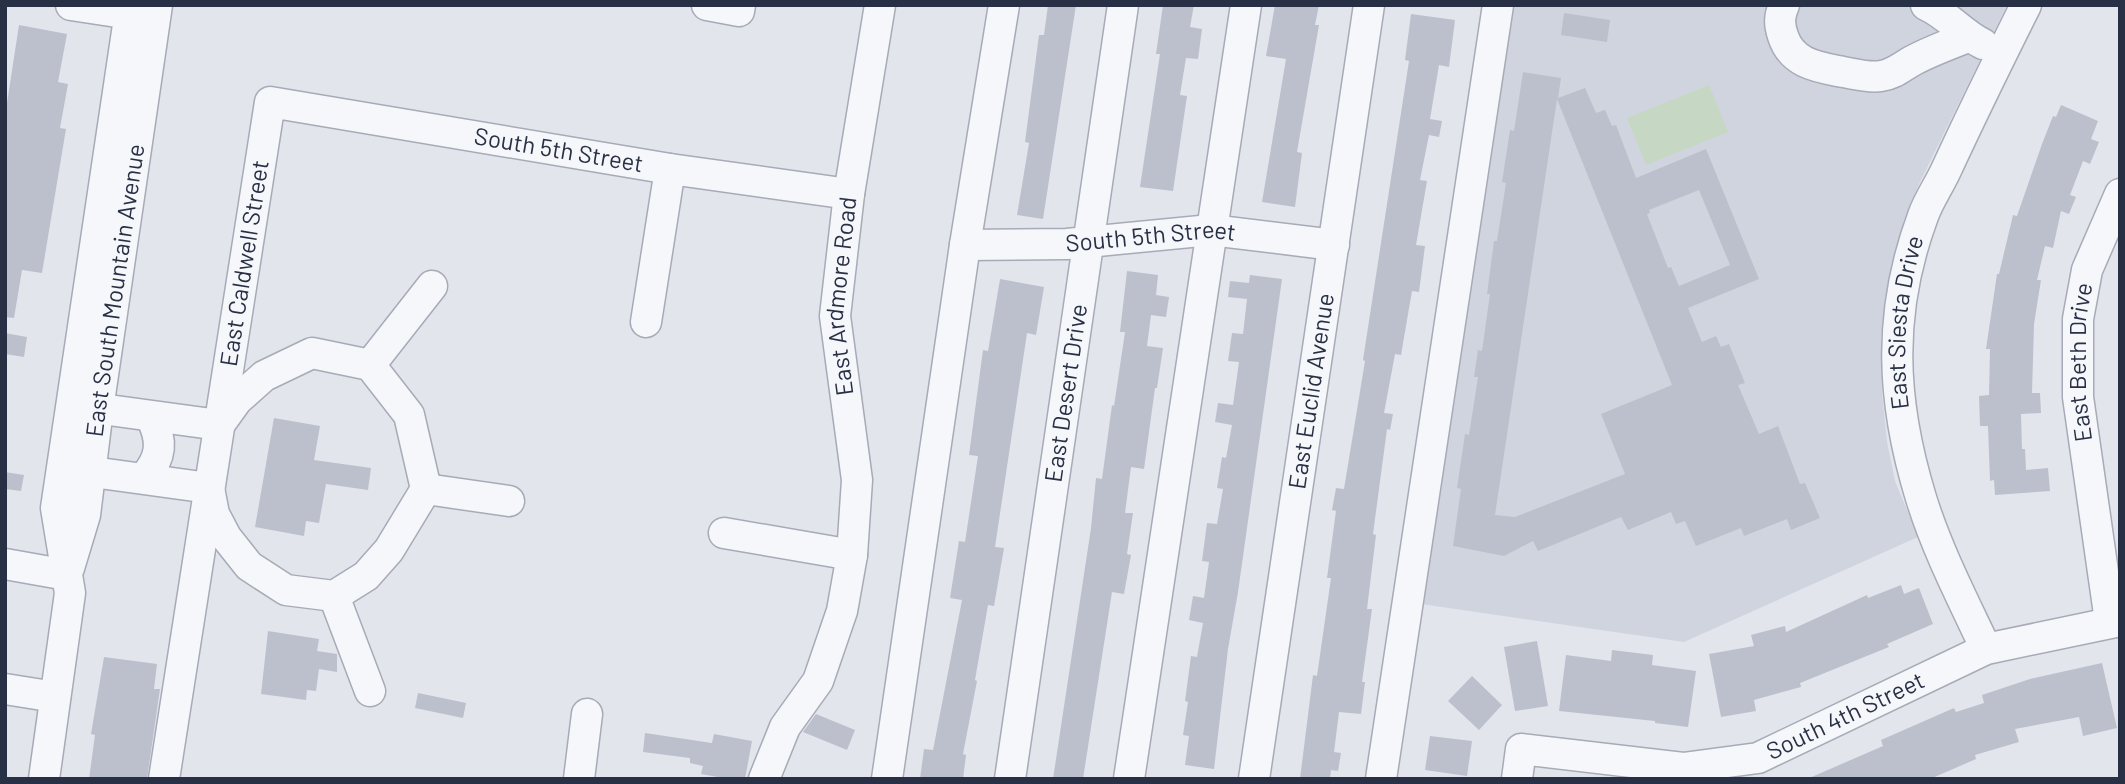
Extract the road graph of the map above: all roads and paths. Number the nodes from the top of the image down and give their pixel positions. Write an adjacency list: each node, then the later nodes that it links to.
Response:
1 (71, 5): 13 (street)
2 (706, 5): 12 (street)
3 (880, 5): 18 (street, East Ardmore Road)
4 (1004, 5): 22 (street)
5 (1123, 5): 21 (street, East Desert Drive)
6 (1246, 5): 20 (street)
7 (1369, 5): 23 (street, East Euclid Avenue)
8 (1498, 5): 55 (street)
9 (1784, 5): 14 (street)
10 (1926, 5): 14 (street)
11 (2026, 5): 15 (street, East Siesta Drive)
12 (740, 8)
13 (143, 10): 27 (street, East South Mountain Avenue)
14 (1968, 37): 15 (street)
15 (2002, 53): 41 (street, East Siesta Drive)
16 (270, 102): 17 (street, South 5th Street); 29 (street, East Caldwell Street)
17 (670, 169): 18 (street, South 5th Street); 25 (street)
18 (849, 194): 36 (street, East Ardmore Road)
19 (2120, 194): 40 (street, East Beth Drive)
20 (1211, 230): 21 (street, South 5th Street); 23 (street, South 5th Street); 53 (street)
21 (1089, 241): 22 (street, South 5th Street); 52 (street, East Desert Drive)
22 (965, 245): 51 (street)
23 (1334, 245): 54 (street, East Euclid Avenue)
24 (432, 286): 26 (street)
25 (646, 322)
26 (370, 365): 29 (street, East Caldwell Street); 33 (street)
27 (85, 407): 28 (street); 30 (street, East South Mountain Avenue)
28 (151, 416): 29 (street); 31 (street)
29 (219, 425): 32 (street, East Caldwell Street)
30 (77, 470): 31 (street); 38 (street, East South Mountain Avenue)
31 (144, 478): 32 (street)
32 (209, 488): 39 (street, East Caldwell Street); 48 (street, East Caldwell Street)
33 (426, 489): 34 (street); 39 (street)
34 (509, 501)
35 (724, 533): 36 (street)
36 (852, 555): 50 (street, East Ardmore Road)
37 (5, 564): 38 (street)
38 (67, 575): 44 (street, East South Mountain Avenue)
39 (334, 596): 43 (street)
40 (2115, 621): 41 (street, South 4th Street)
41 (1986, 649): 46 (street, South 4th Street)
42 (5, 689): 44 (street)
43 (370, 691)
44 (55, 697): 47 (street, East South Mountain Avenue)
45 (587, 714): 49 (street)
46 (1760, 768): 56 (street, South 4th Street)
47 (44, 779)
48 (164, 779)
49 (579, 779)
50 (764, 779)
51 (887, 779)
52 (1010, 779)
53 (1129, 779)
54 (1254, 779)
55 (1381, 779)
56 (1517, 779)

